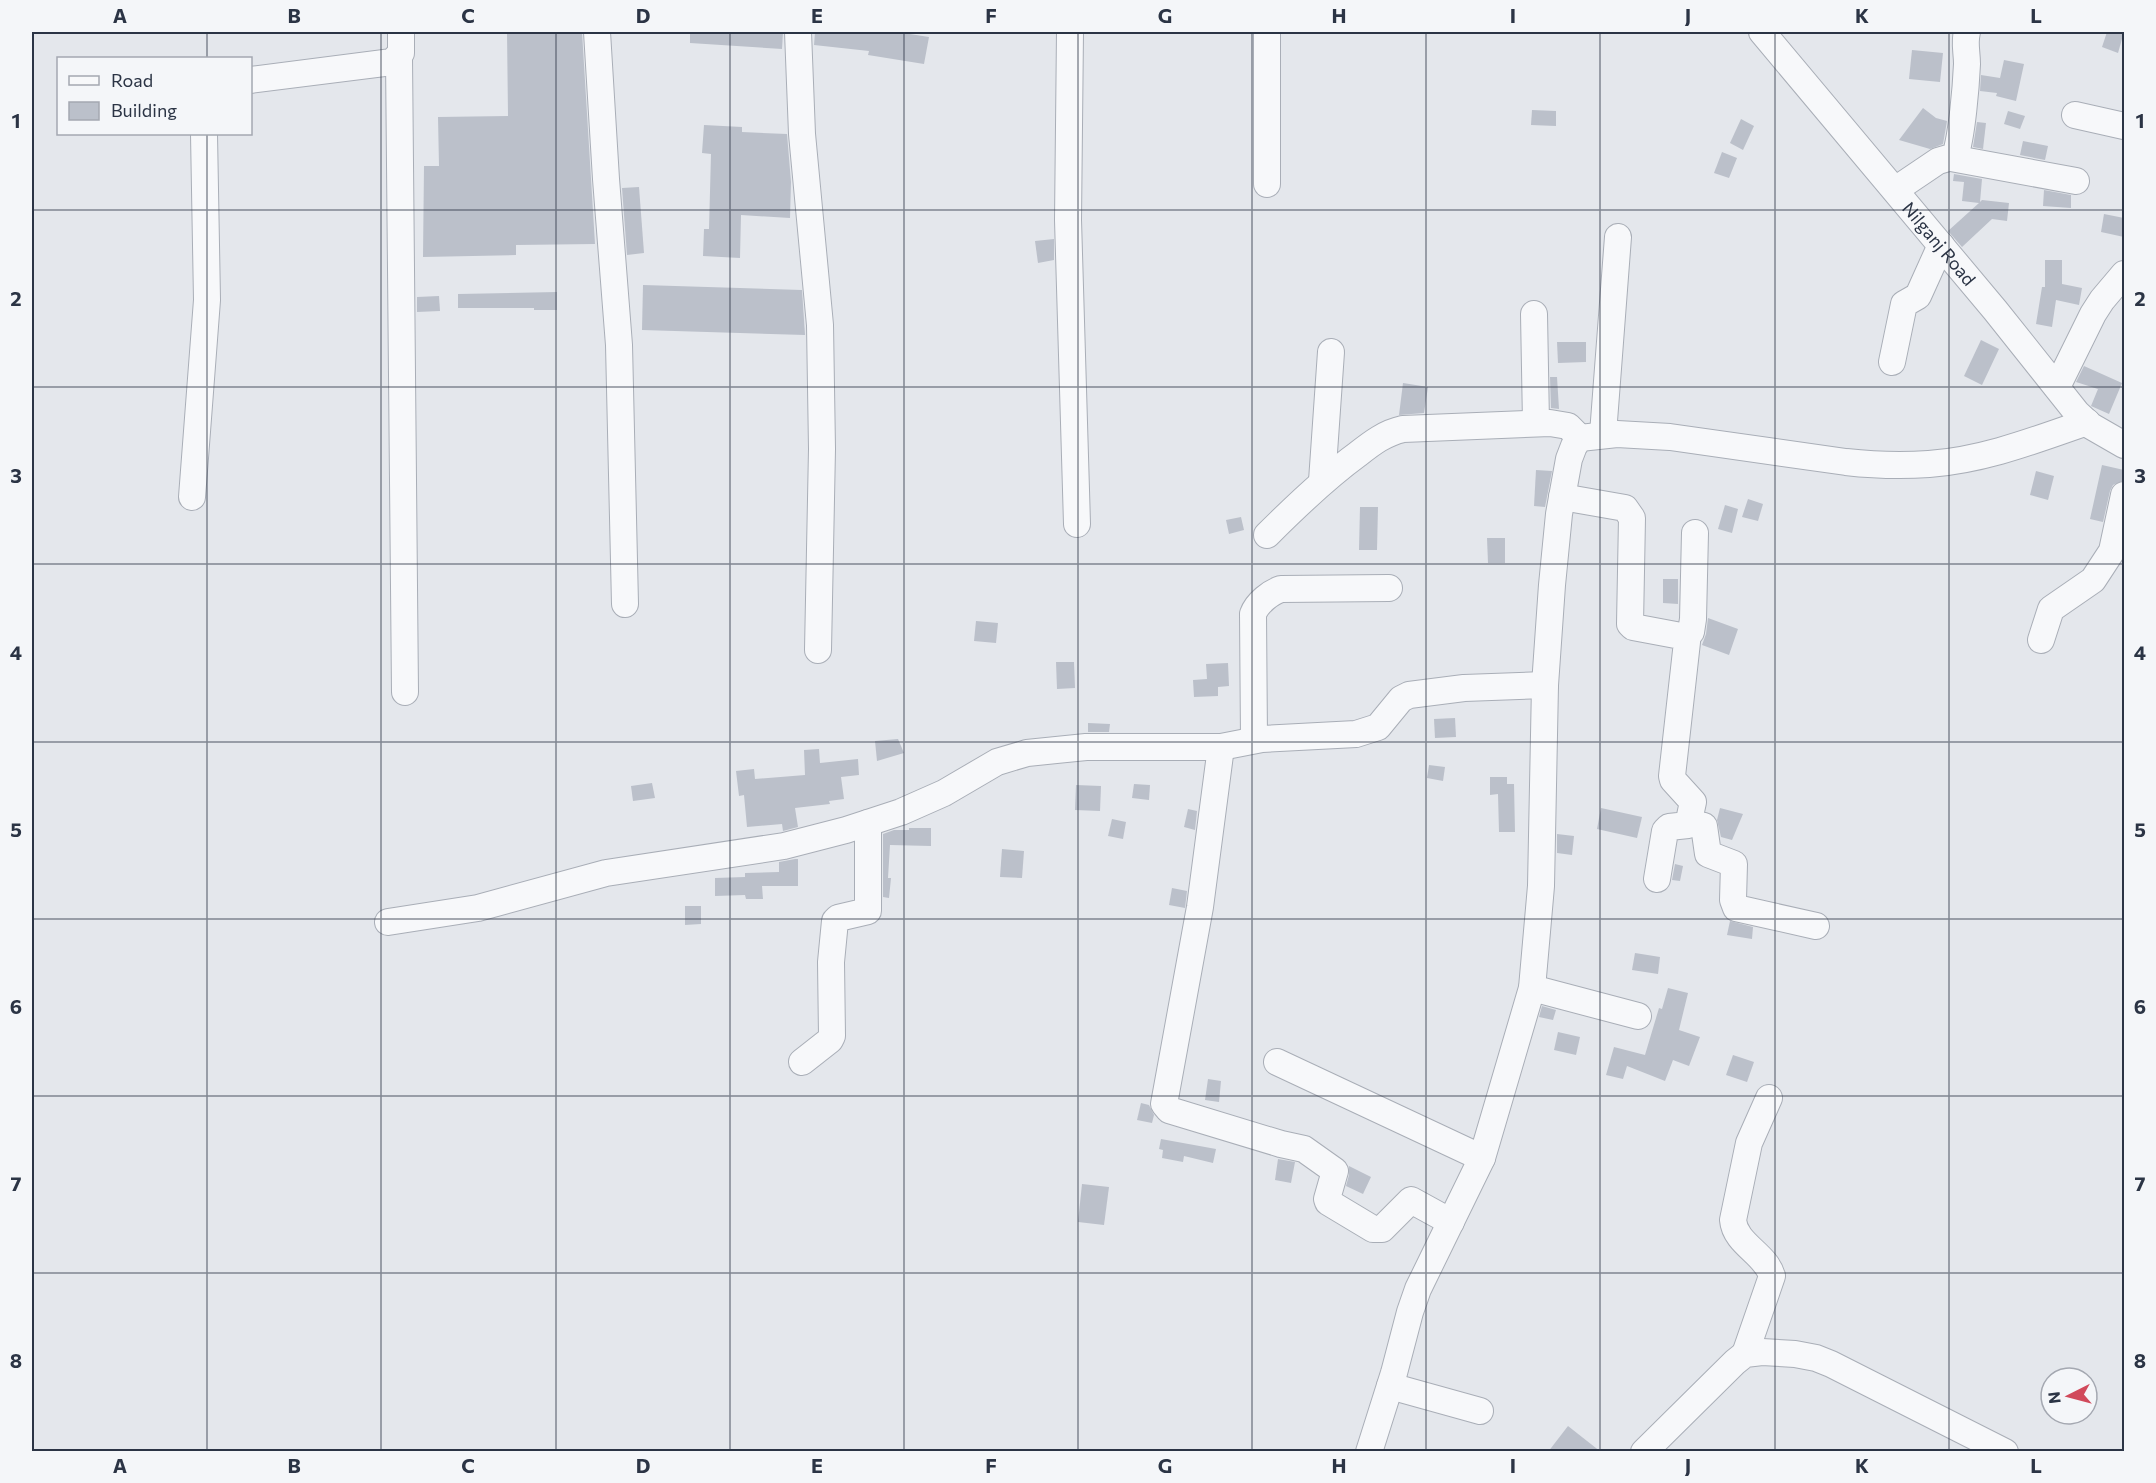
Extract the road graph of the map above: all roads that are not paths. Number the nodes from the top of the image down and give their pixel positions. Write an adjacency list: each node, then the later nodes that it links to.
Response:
1 (401, 32): 8 (street)
2 (597, 32): 37 (street)
3 (798, 32): 40 (street)
4 (1070, 32): 32 (street)
5 (1267, 32): 15 (street)
6 (1762, 32): 16 (street, Nilganj Road)
7 (1967, 32): 13 (street)
8 (399, 58): 9 (street); 42 (street)
9 (252, 80)
10 (2075, 115): 11 (street)
11 (2124, 126)
12 (204, 135): 30 (street)
13 (1952, 158): 14 (street); 16 (street)
14 (2076, 181)
15 (1267, 184)
16 (1895, 190): 18 (street, Nilganj Road)
17 (1618, 237): 26 (street)
18 (1941, 245): 22 (street); 23 (street, Nilganj Road)
19 (2124, 274): 23 (street)
20 (1534, 314): 25 (street)
21 (1331, 352): 28 (street)
22 (1892, 362)
23 (2057, 387): 24 (street, Nilganj Road)
24 (2087, 422): 26 (street); 27 (street, Nilganj Road)
25 (1536, 423): 26 (street); 28 (street)
26 (1592, 436): 31 (street)
27 (2124, 445)
28 (1322, 481): 34 (street)
29 (2124, 495): 35 (street)
30 (192, 497)
31 (1562, 497): 38 (street); 41 (street)
32 (1077, 524)
33 (1695, 533): 38 (street)
34 (1267, 535)
35 (2113, 570): 39 (street)
36 (1389, 588): 43 (street)
37 (625, 604)
38 (1685, 638): 46 (street)
39 (2041, 640)
40 (818, 650)
41 (1545, 685): 43 (street); 50 (street)
42 (405, 692)
43 (1254, 740): 44 (street)
44 (1221, 747): 45 (street); 56 (street)
45 (868, 823): 48 (street); 52 (street)
46 (1690, 823): 47 (street); 49 (street)
47 (1658, 879)
48 (388, 922)
49 (1816, 926)
50 (1532, 988): 51 (street); 55 (street)
51 (1638, 1016)
52 (802, 1062)
53 (1277, 1062): 55 (street)
54 (1769, 1098): 57 (street)
55 (1482, 1158): 56 (street)
56 (1451, 1222): 58 (street)
57 (1745, 1354): 61 (street); 62 (street)
58 (1390, 1386): 59 (street); 60 (street)
59 (1480, 1411)
60 (1369, 1452)
61 (1644, 1452)
62 (2005, 1452)

